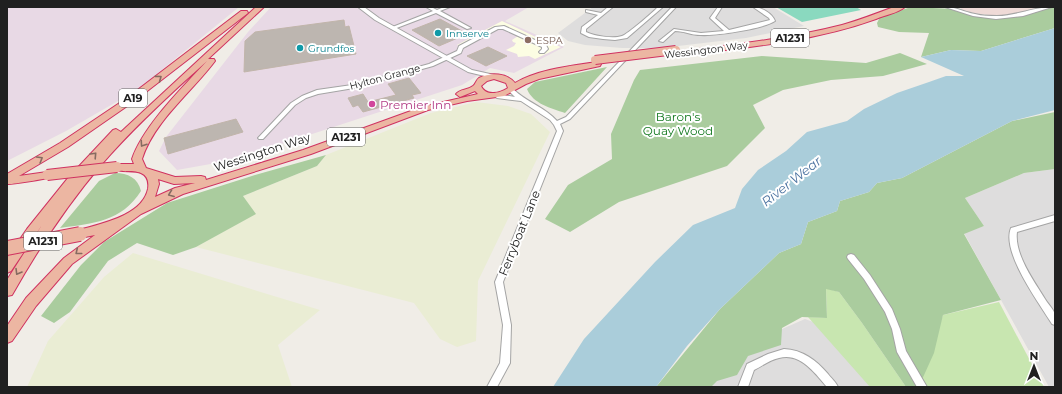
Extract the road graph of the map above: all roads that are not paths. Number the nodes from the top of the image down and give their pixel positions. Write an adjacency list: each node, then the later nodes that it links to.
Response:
1 (361, 7): 20 (street)
2 (428, 7): 16 (street)
3 (448, 7): 16 (street)
4 (611, 7): 19 (street)
5 (674, 7): 18 (street)
6 (720, 7): 22 (street)
7 (755, 7): 22 (street)
8 (889, 7): 25 (highway, Wessington Way / A1231)
9 (901, 7): 25 (highway, Wessington Way / A1231)
10 (947, 7): 14 (street)
11 (1050, 7): 15 (street)
12 (255, 8): 36 (highway, A1231, one-way to 36); 37 (highway, A19, one-way to 12); 44 (highway, A19, one-way to 12); 45 (highway, A19, one-way to 45)
13 (660, 8): 18 (street); 19 (street)
14 (953, 8): 15 (street)
15 (1042, 8)
16 (436, 11): 20 (street); 21 (street)
17 (588, 11): 19 (street)
18 (670, 12): 34 (street)
19 (601, 14)
20 (392, 28): 26 (street)
21 (469, 28)
22 (728, 31): 23 (street)
23 (662, 40)
24 (542, 52): 26 (street, Hylton Grange)
25 (676, 52): 27 (highway, Wessington Way / A1231)
26 (446, 58): 28 (street); 35 (street, Hylton Grange)
27 (596, 62): 29 (highway, Wessington Way / A1231); 31 (highway, Wessington Way / A1231)
28 (470, 71): 29 (street); 30 (street)
29 (499, 77): 30 (highway, Wessington Way); 31 (highway)
30 (477, 86): 32 (highway); 36 (highway, Wessington Way / A1231)
31 (512, 89): 32 (highway, Wessington Way); 33 (street)
32 (492, 95): 33 (street); 39 (highway, Wessington Way / A1231, one-way to 39)
33 (520, 100): 34 (street)
34 (557, 123): 48 (street, Ferryboat Lane)
35 (261, 138)
36 (145, 170): 38 (highway, A1231, bridge); 39 (highway, A1231)
37 (7, 179)
38 (7, 183)
39 (138, 211): 41 (highway, A1231)
40 (1055, 218): 46 (street)
41 (121, 222): 42 (highway, A1231, bridge); 47 (highway, one-way to 47)
42 (7, 248)
43 (851, 257): 51 (street)
44 (7, 268)
45 (7, 291)
46 (1055, 321)
47 (7, 337)
48 (492, 387)
49 (743, 387): 50 (street)
50 (834, 387)
51 (922, 387)

